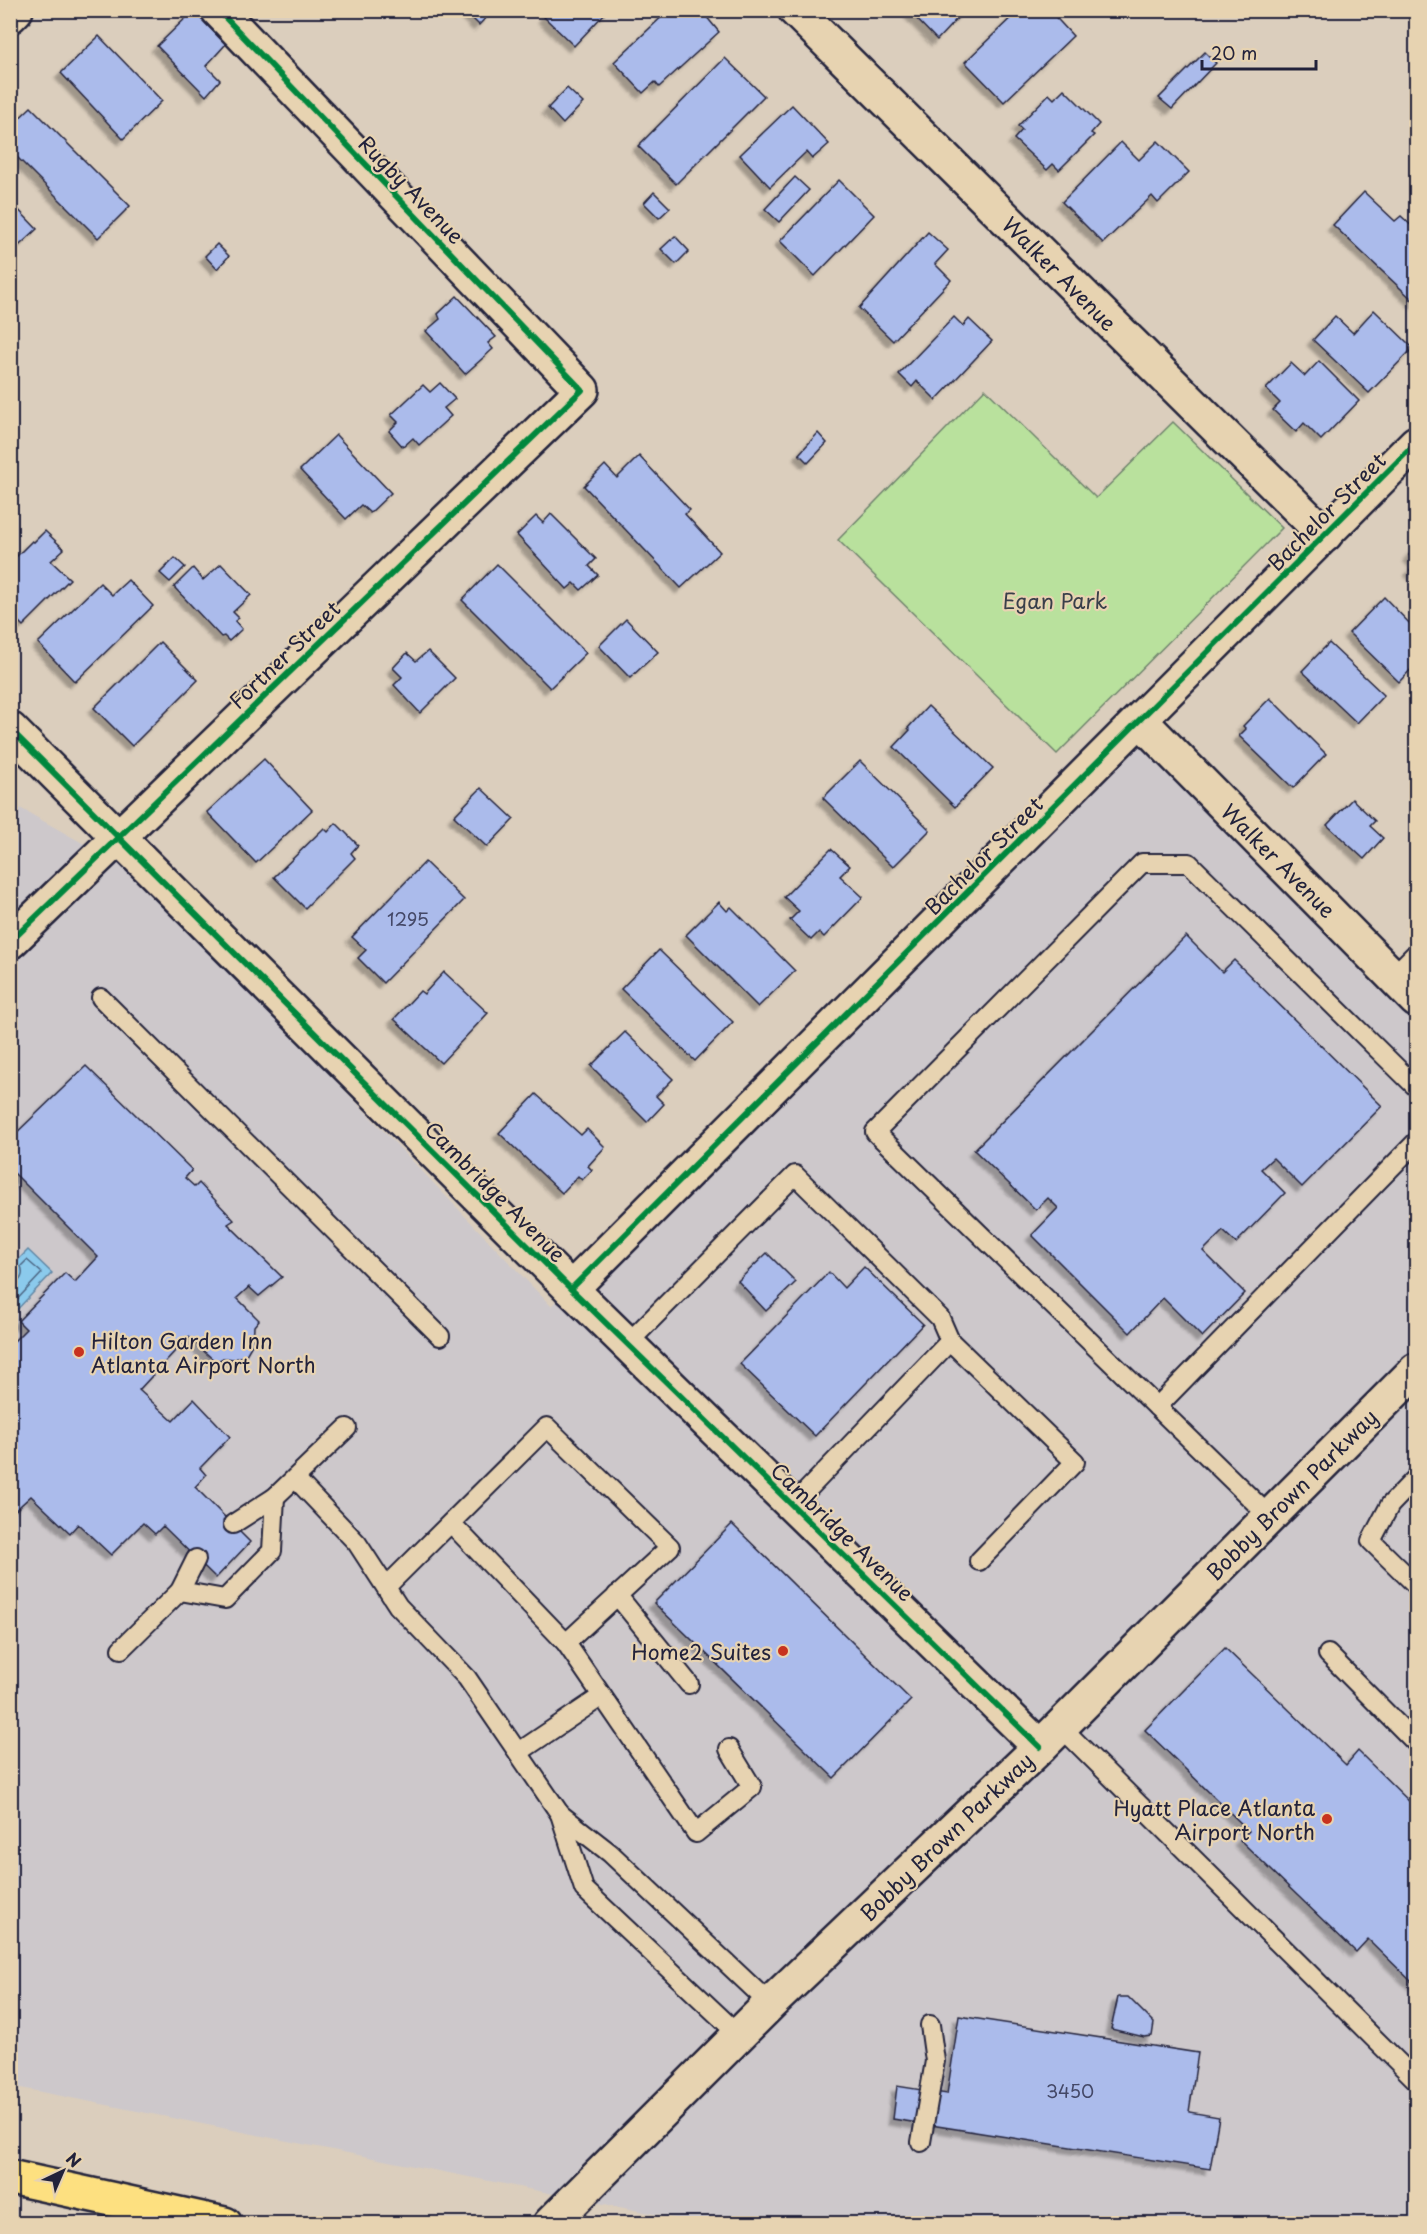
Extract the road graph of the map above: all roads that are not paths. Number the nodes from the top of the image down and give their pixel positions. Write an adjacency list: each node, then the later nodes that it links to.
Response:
1 (16, 10): 4 (street)
2 (218, 10): 5 (street, Rugby Avenue)
3 (795, 10): 7 (street, Walker Avenue)
4 (10, 16)
5 (582, 390): 10 (street, Fortner Street)
6 (1416, 443): 7 (street, Bachelor Street)
7 (1325, 535): 8 (street, Bachelor Street)
8 (1141, 721): 13 (street, Walker Avenue); 18 (street, Bachelor Street)
9 (10, 729): 10 (street, Cambridge Avenue)
10 (118, 837): 11 (street, Fortner Street); 18 (street, Cambridge Avenue)
11 (10, 942)
12 (1416, 953): 13 (lane)
13 (1393, 976): 15 (street, Walker Avenue)
14 (100, 998): 19 (lane)
15 (1416, 999)
16 (1416, 1087): 23 (lane)
17 (1416, 1142): 23 (lane)
18 (571, 1289): 21 (street, Cambridge Avenue)
19 (440, 1336)
20 (950, 1341): 21 (lane); 28 (lane); 33 (lane)
21 (627, 1344): 28 (street, Cambridge Avenue)
22 (1416, 1370): 29 (street, Bobby Brown Parkway)
23 (1157, 1407): 29 (lane)
24 (347, 1428): 25 (lane)
25 (295, 1478): 27 (lane); 35 (lane)
26 (1416, 1478): 34 (lane)
27 (275, 1497): 31 (lane); 36 (lane)
28 (792, 1505): 43 (street, Cambridge Avenue)
29 (1269, 1516): 43 (street, Bobby Brown Parkway)
30 (451, 1522): 35 (lane); 37 (lane); 38 (lane)
31 (232, 1524)
32 (196, 1559): 36 (lane)
33 (979, 1561)
34 (1416, 1585)
35 (386, 1587): 46 (lane)
36 (180, 1591): 39 (lane)
37 (617, 1595): 38 (lane); 41 (lane)
38 (566, 1643): 42 (lane)
39 (121, 1649)
40 (1328, 1654): 44 (lane)
41 (689, 1684)
42 (602, 1696): 45 (lane); 46 (lane)
43 (1050, 1737): 48 (street, Bobby Brown Parkway); 51 (lane)
44 (1416, 1743)
45 (729, 1749)
46 (519, 1752): 47 (lane)
47 (560, 1814): 48 (lane); 50 (lane)
48 (770, 2004): 50 (street, Bobby Brown Parkway)
49 (930, 2025): 52 (lane)
50 (739, 2035): 55 (street, Bobby Brown Parkway)
51 (1416, 2080)
52 (921, 2142)
53 (10, 2177): 54 (highway)
54 (225, 2223)
55 (550, 2223)

